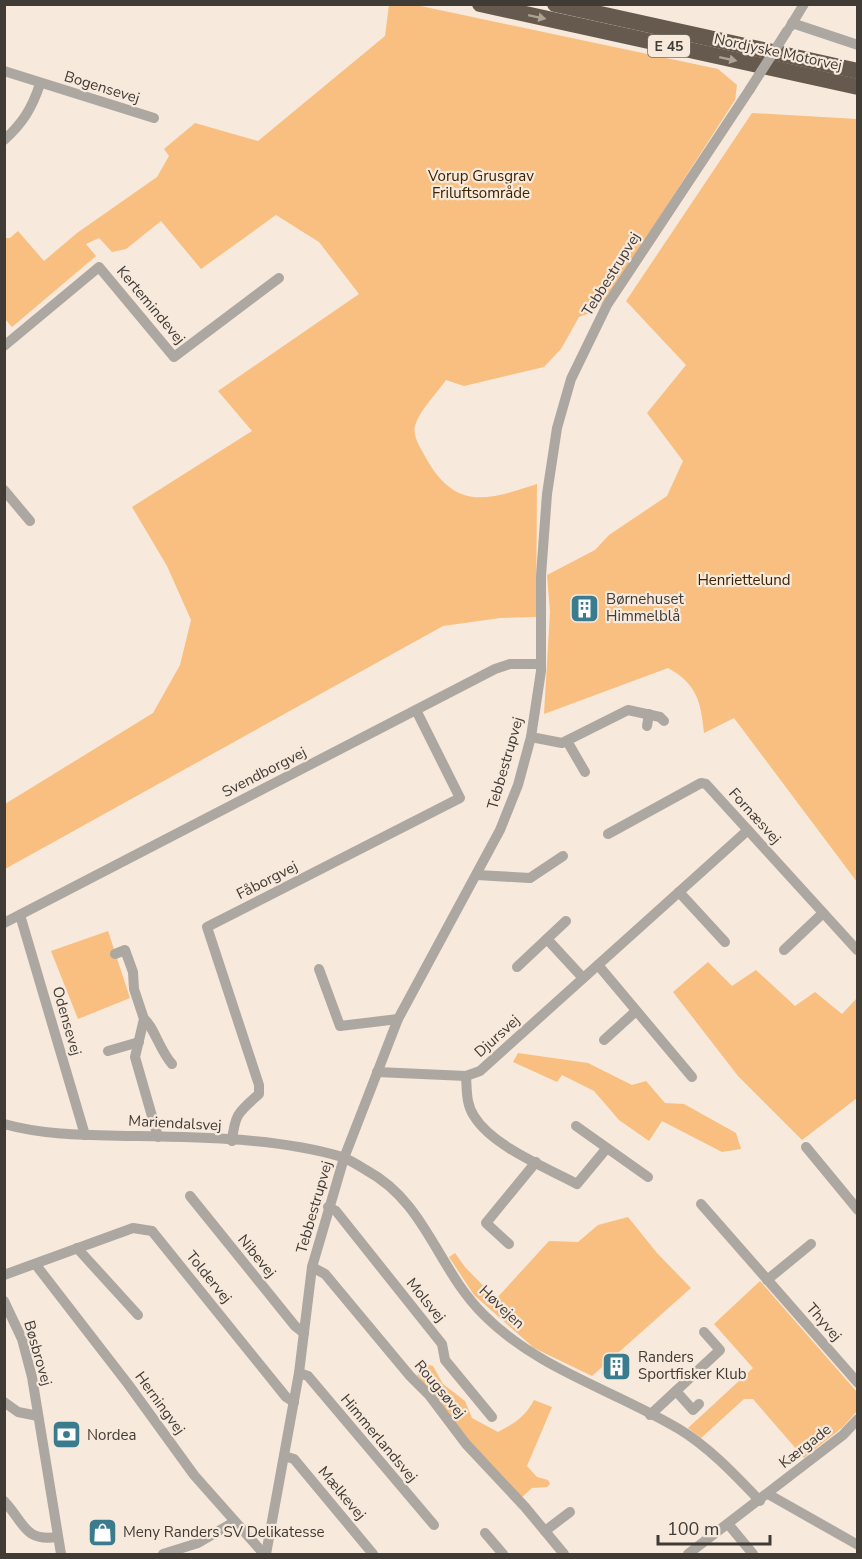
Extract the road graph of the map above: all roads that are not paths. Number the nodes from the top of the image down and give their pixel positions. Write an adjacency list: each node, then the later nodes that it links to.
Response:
1 (480, 4): 9 (highway, Nordjyske Motorvej / E 45, one-way to 9)
2 (555, 4): 7 (highway, Nordjyske Motorvej / E 45)
3 (804, 4): 4 (street, Tebbestrupvej)
4 (790, 27): 5 (street); 16 (street, Tebbestrupvej, bridge)
5 (858, 45)
6 (4, 71): 8 (street, Bogensevej)
7 (858, 71)
8 (40, 84): 10 (street, Bogensevej); 11 (street, Bogensevej)
9 (858, 87)
10 (154, 118)
11 (4, 140)
12 (279, 278): 13 (street, Kertemindevej)
13 (4, 346)
14 (4, 490): 15 (street)
15 (30, 521)
16 (541, 664): 17 (street, Svendborgvej); 21 (street, Tebbestrupvej)
17 (416, 710): 30 (street, Svendborgvej); 57 (street, Fåborgvej)
18 (649, 714): 19 (street); 20 (street); 22 (street)
19 (664, 721)
20 (647, 726)
21 (531, 737): 22 (street); 27 (street, Tebbestrupvej)
22 (567, 741): 23 (street)
23 (585, 772)
24 (748, 830): 25 (street, Fornæsvej); 28 (street, Djursvej); 29 (street, Fornæsvej)
25 (608, 834)
26 (563, 856): 27 (street)
27 (477, 875): 44 (street, Tebbestrupvej)
28 (679, 892): 34 (street); 38 (street, Djursvej)
29 (823, 913): 35 (street); 36 (street, Fornæsvej)
30 (20, 915): 32 (street, Svendborgvej); 55 (street, Odensevej)
31 (566, 921): 33 (street)
32 (4, 923)
33 (548, 939): 39 (street); 41 (street)
34 (725, 942)
35 (784, 950)
36 (857, 950)
37 (115, 954): 43 (street)
38 (598, 965): 41 (street, Djursvej); 42 (street)
39 (517, 967)
40 (319, 969): 44 (street)
41 (584, 978): 51 (street, Djursvej)
42 (636, 1011): 45 (street); 52 (street)
43 (144, 1018): 46 (street); 47 (street)
44 (398, 1019): 50 (street, Tebbestrupvej)
45 (604, 1040)
46 (158, 1044): 47 (street); 49 (street)
47 (138, 1046): 48 (street); 56 (street)
48 (108, 1051)
49 (172, 1064)
50 (377, 1072): 51 (street, Djursvej); 60 (street, Tebbestrupvej)
51 (466, 1076): 61 (street)
52 (692, 1077)
53 (4, 1124): 55 (street, Mariendalsvej)
54 (576, 1126): 59 (street)
55 (85, 1135): 56 (street, Mariendalsvej)
56 (158, 1137): 57 (street, Mariendalsvej)
57 (232, 1141): 60 (street, Mariendalsvej)
58 (806, 1147): 66 (street)
59 (606, 1149): 61 (street); 62 (street)
60 (344, 1158): 65 (street, Tebbestrupvej); 84 (street, Høvejen)
61 (536, 1162): 67 (street)
62 (648, 1177)
63 (190, 1196): 77 (street, Nibevej)
64 (701, 1204): 73 (street, Thyvej)
65 (328, 1207): 71 (street, Tebbestrupvej); 86 (street, Molsvej)
66 (858, 1210)
67 (509, 1244)
68 (811, 1244): 73 (street)
69 (77, 1248): 70 (street, Toldervej); 75 (street); 82 (street, Toldervej)
70 (36, 1265): 72 (street, Toldervej); 92 (street, Herningvej)
71 (312, 1267): 77 (street, Tebbestrupvej); 95 (street, Rougsøvej)
72 (4, 1275)
73 (767, 1280): 79 (street, Thyvej)
74 (4, 1300): 85 (street, Bøsbrovej)
75 (138, 1314)
76 (704, 1332): 80 (street)
77 (304, 1333): 78 (street, Tebbestrupvej)
78 (299, 1373): 82 (street, Tebbestrupvej); 93 (street, Himmerlandsvej)
79 (858, 1383)
80 (676, 1391): 83 (street); 84 (street)
81 (4, 1402): 85 (street)
82 (294, 1402): 88 (street, Tebbestrupvej)
83 (699, 1404)
84 (650, 1415): 89 (street, Høvejen)
85 (38, 1416): 97 (street, Bøsbrovej)
86 (492, 1417)
87 (858, 1419): 89 (street, Kærgade)
88 (284, 1456): 101 (street, Tebbestrupvej); 102 (street, Mælkevej)
89 (764, 1497): 94 (street, Kærgade); 98 (street)
90 (4, 1501): 97 (street)
91 (570, 1512): 95 (street)
92 (234, 1522): 100 (street); 101 (street, Herningvej)
93 (434, 1525)
94 (729, 1525): 105 (street, Kærgade); 106 (street)
95 (545, 1532): 104 (street, Rougsøvej)
96 (485, 1533): 103 (street)
97 (57, 1537): 99 (street, Bøsbrovej)
98 (858, 1545)
99 (61, 1554)
100 (163, 1554)
101 (265, 1554)
102 (373, 1554)
103 (503, 1554)
104 (564, 1554)
105 (688, 1554)
106 (753, 1554)

